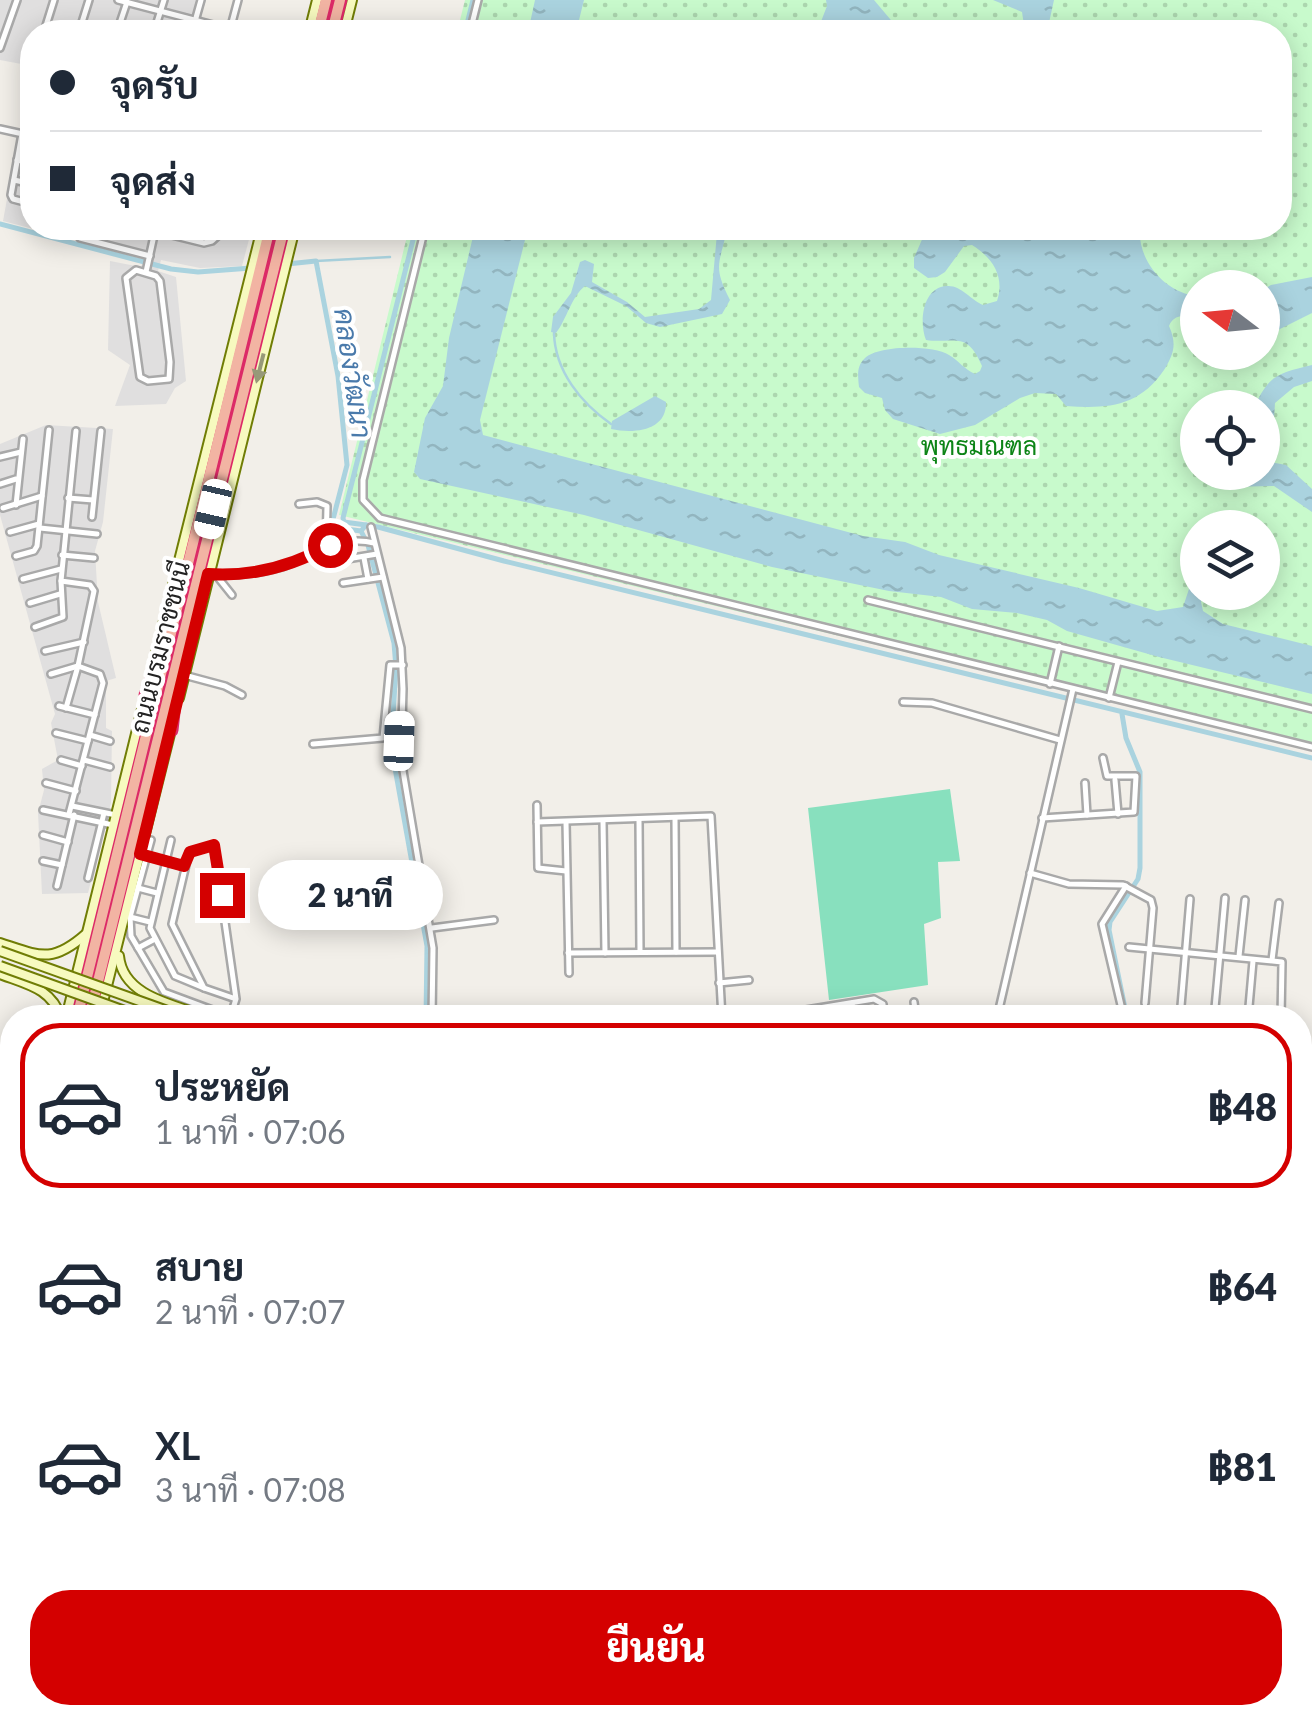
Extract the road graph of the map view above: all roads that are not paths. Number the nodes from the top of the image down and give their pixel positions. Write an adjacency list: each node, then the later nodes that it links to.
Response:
1 (17, 0): 9 (street)
2 (118, 0): 5 (street)
3 (164, 0): 6 (street)
4 (201, 0): 8 (street)
5 (127, 1): 6 (street)
6 (161, 12): 7 (street); 8 (street)
7 (158, 20)
8 (196, 20)
9 (0, 48)
10 (20, 144): 11 (street)
11 (17, 160): 12 (street); 13 (street)
12 (20, 161)
13 (14, 180): 14 (street); 15 (street)
14 (20, 181)
15 (20, 200)
16 (85, 240): 23 (street)
17 (153, 240): 23 (street)
18 (265, 240): 22 (highway, ถนนบรมราชชนนี)
19 (279, 240): 22 (highway, ถนนบรมราชชนนี)
20 (286, 240): 22 (main road)
21 (422, 240): 74 (street)
22 (269, 262): 24 (highway, ถนนบรมราชชนนี); 24 (main road)
23 (148, 264): 23 (street)
24 (265, 276): 54 (main road, one-way to 54); 64 (highway, ถนนบรมราชชนนี); 76 (main road)
25 (49, 430): 33 (street)
26 (76, 430): 34 (street)
27 (101, 431): 35 (street)
28 (23, 440): 29 (street)
29 (21, 452): 30 (street); 31 (street)
30 (0, 457)
31 (18, 478): 32 (street); 36 (street)
32 (0, 484)
33 (42, 496): 36 (street); 40 (street)
34 (68, 498): 35 (street); 42 (street)
35 (94, 500): 39 (street)
36 (16, 504): 38 (street)
37 (299, 504): 46 (street)
38 (4, 508)
39 (92, 517)
40 (39, 526): 42 (street); 43 (street); 49 (street)
41 (371, 527): 45 (street)
42 (65, 530): 44 (street); 47 (street)
43 (10, 532)
44 (97, 534)
45 (373, 542): 46 (street); 48 (street)
46 (326, 547): 54 (street)
47 (62, 555): 51 (street); 53 (street)
48 (376, 555): 50 (street); 55 (street)
49 (16, 556)
50 (365, 557): 52 (street); 57 (street)
51 (94, 558)
52 (347, 559)
53 (60, 569): 56 (street); 58 (street)
54 (212, 575): 61 (street); 73 (main road)
55 (382, 577): 57 (street); 70 (street)
56 (23, 579)
57 (370, 579): 59 (street)
58 (60, 581): 60 (street); 66 (street)
59 (344, 583)
60 (62, 594): 63 (street); 65 (street)
61 (232, 595)
62 (868, 600): 67 (street)
63 (30, 603)
64 (185, 606): 76 (highway); 82 (highway); 173 (highway, ถนนบรมราชชนนี); 174 (highway, ถนนบรมราชชนนี)
65 (36, 627)
66 (84, 642): 68 (street); 71 (street)
67 (1059, 646): 69 (street); 74 (street)
68 (45, 651)
69 (1118, 661): 78 (street); 80 (street)
70 (401, 665): 87 (street); 137 (street)
71 (78, 666): 72 (street); 81 (street); 81 (street)
72 (50, 674)
73 (184, 675): 77 (street); 82 (main road)
74 (1050, 684): 75 (street)
75 (1074, 689): 78 (street); 85 (street)
76 (146, 695): 106 (main road)
77 (242, 695)
78 (1109, 698): 88 (street)
79 (903, 702): 85 (street)
80 (1312, 709)
81 (96, 716): 84 (street)
82 (171, 730): 118 (main road)
83 (56, 733): 84 (street)
84 (89, 738): 86 (street); 91 (street)
85 (1060, 740): 105 (street)
86 (110, 741)
87 (314, 744)
88 (1312, 748)
89 (1103, 758): 101 (street)
90 (61, 760): 91 (street)
91 (83, 763): 92 (street); 96 (street)
92 (110, 767)
93 (1116, 780): 101 (street)
94 (1085, 782): 103 (street)
95 (46, 783): 96 (street)
96 (76, 791): 98 (street)
97 (536, 805): 110 (street)
98 (72, 806): 100 (street); 102 (street)
99 (42, 810): 102 (street)
100 (104, 813): 106 (street); 109 (street)
101 (1118, 814): 103 (street)
102 (72, 815): 109 (street); 115 (street)
103 (1087, 816): 105 (street)
104 (674, 818): 107 (street); 148 (street); 149 (street)
105 (1042, 818): 124 (street)
106 (115, 820): 109 (street); 138 (main road)
107 (639, 820): 108 (street); 147 (street)
108 (603, 821): 111 (street); 151 (street)
109 (101, 822): 125 (street)
110 (537, 822): 111 (street); 123 (street)
111 (566, 822): 123 (street)
112 (43, 835): 115 (street)
113 (151, 840): 118 (street)
114 (171, 840): 119 (street)
115 (68, 842): 116 (street)
116 (65, 853): 117 (street); 121 (street)
117 (74, 855)
118 (144, 855): 119 (street); 127 (street); 141 (main road)
119 (165, 860): 122 (street); 129 (street)
120 (43, 861): 121 (street)
121 (62, 866): 126 (street)
122 (184, 866): 165 (street); 166 (street)
123 (567, 871): 150 (street)
124 (1030, 874): 128 (street); 188 (street)
125 (88, 878)
126 (57, 886)
127 (138, 888): 129 (street); 134 (street)
128 (1130, 888): 145 (street); 189 (street)
129 (157, 893): 136 (street)
130 (1225, 898): 153 (street)
131 (1190, 899): 152 (street)
132 (1245, 900): 154 (street)
133 (1279, 903): 156 (street)
134 (130, 917): 136 (street); 143 (street)
135 (494, 920): 137 (street)
136 (150, 922): 139 (street)
137 (430, 928): 183 (street)
138 (88, 933): 146 (main road); 172 (main road)
139 (156, 938): 143 (street); 158 (street)
140 (0, 942): 146 (main road)
141 (119, 942): 167 (main road); 175 (main road)
142 (1129, 947): 145 (street)
143 (138, 948): 160 (street)
144 (0, 950): 177 (main road, bridge)
145 (1150, 950): 152 (street); 170 (street)
146 (24, 951): 161 (main road)
147 (640, 952): 148 (street); 151 (street)
148 (676, 952): 149 (street)
149 (717, 952): 164 (street)
150 (568, 953): 151 (street); 159 (street)
151 (605, 953)
152 (1185, 953): 153 (street); 190 (street)
153 (1220, 956): 154 (street); 191 (street)
154 (1239, 958): 155 (street)
155 (1253, 961): 156 (street); 192 (street)
156 (1272, 961): 193 (street)
157 (0, 966): 176 (main road, bridge)
158 (168, 967): 160 (street); 162 (street)
159 (569, 973)
160 (154, 975): 167 (street)
161 (5, 976): 171 (main road)
162 (180, 980): 165 (street); 167 (street)
163 (748, 980): 164 (street)
164 (719, 983): 184 (street)
165 (206, 988): 166 (street); 181 (street)
166 (236, 999): 182 (street)
167 (173, 1000): 178 (main road); 179 (main road); 180 (street)
168 (914, 1002): 187 (street)
169 (852, 1003): 185 (street); 186 (street)
170 (1145, 1003)
171 (57, 1005)
172 (68, 1005)
173 (80, 1005)
174 (92, 1005)
175 (102, 1005)
176 (108, 1005)
177 (151, 1005)
178 (167, 1005)
179 (183, 1005)
180 (196, 1005)
181 (200, 1005)
182 (234, 1005)
183 (432, 1005)
184 (721, 1005)
185 (839, 1005)
186 (881, 1005)
187 (914, 1005)
188 (1000, 1005)
189 (1121, 1005)
190 (1181, 1005)
191 (1214, 1005)
192 (1249, 1005)
193 (1280, 1005)

